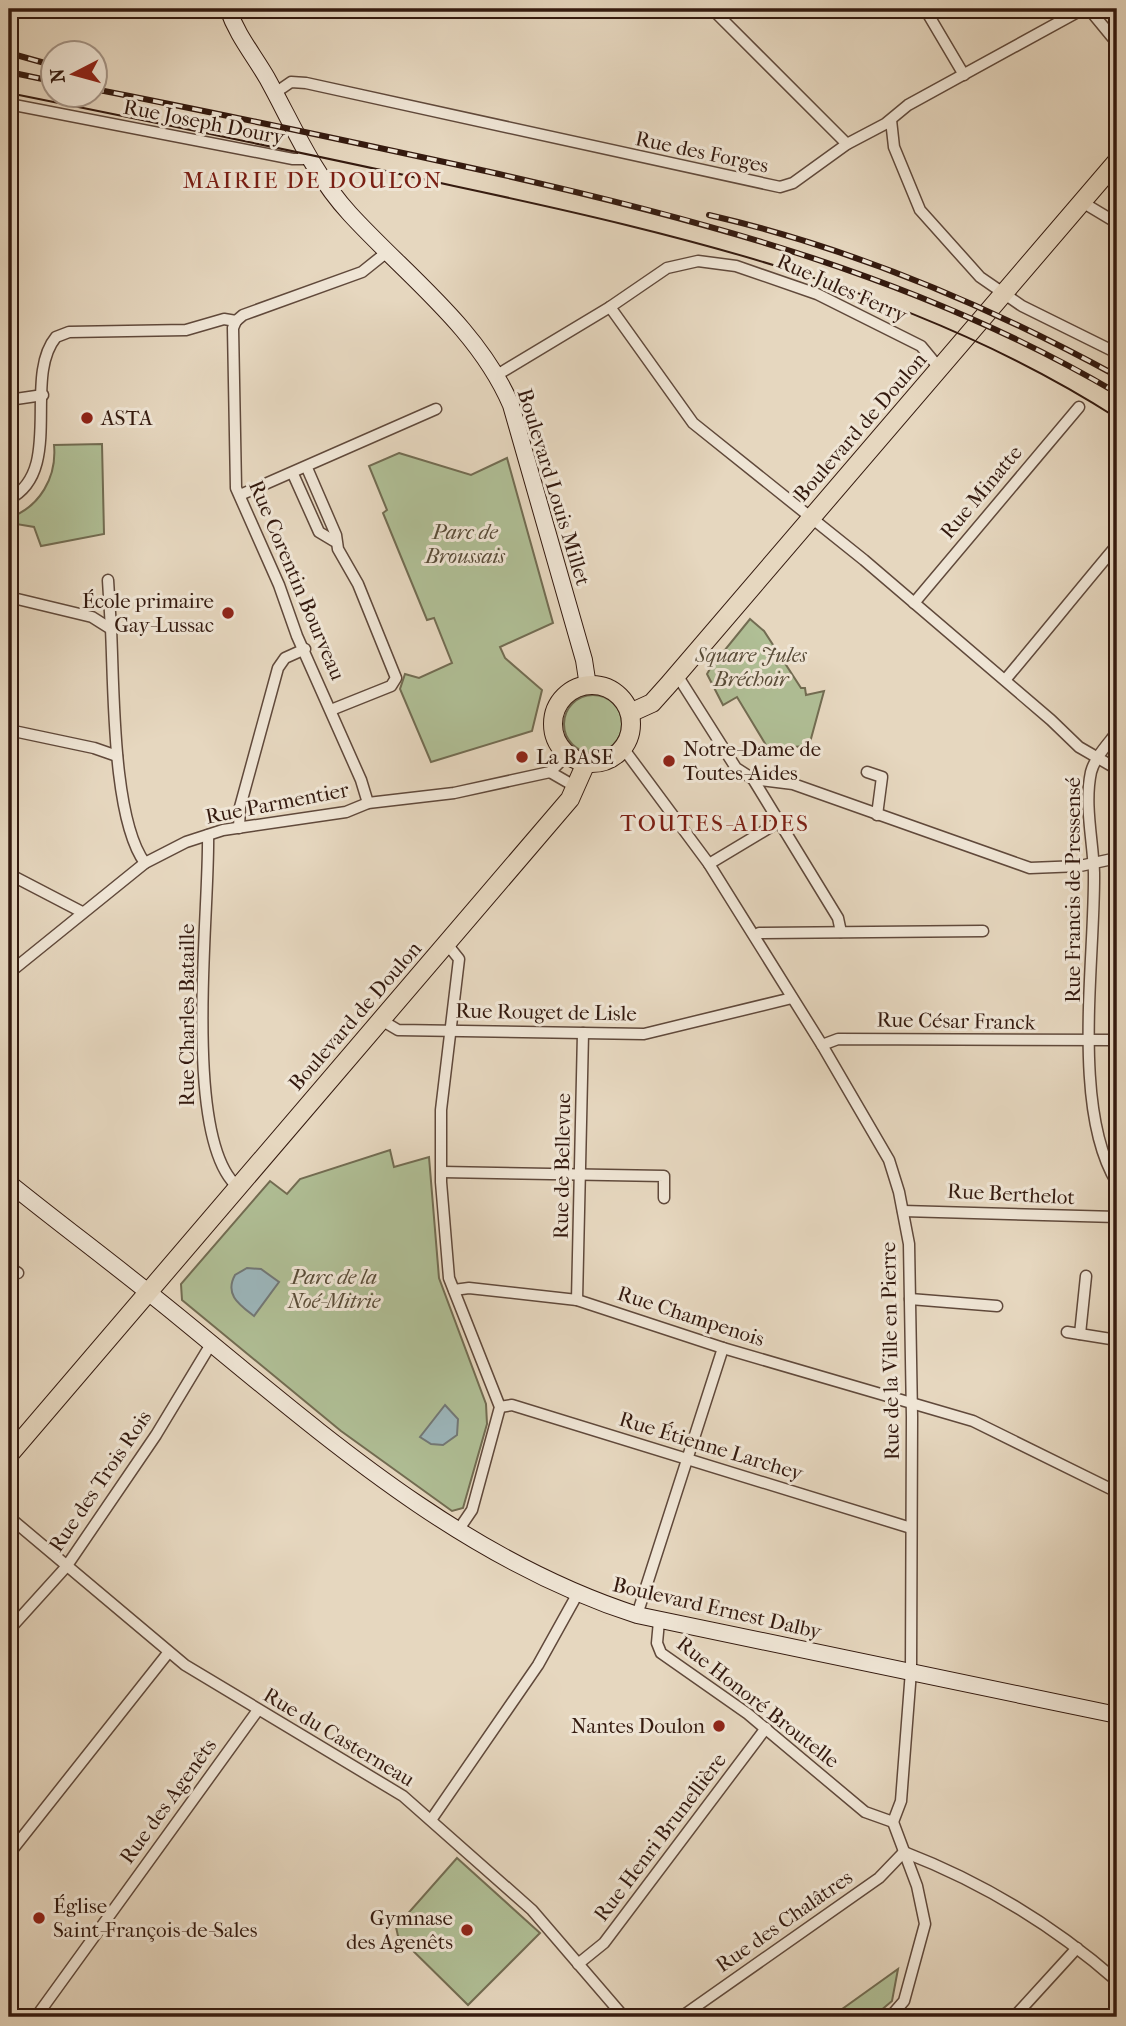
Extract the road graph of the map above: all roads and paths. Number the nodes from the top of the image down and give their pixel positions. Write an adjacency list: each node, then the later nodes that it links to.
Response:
1 (228, 9): 8 (street, Boulevard Louis Millet)
2 (712, 9): 11 (street)
3 (925, 9): 7 (street)
4 (1083, 9): 7 (street, Rue des Forges)
5 (1089, 9): 6 (street)
6 (1117, 43)
7 (964, 75): 10 (street, Rue des Forges)
8 (275, 93): 11 (street, Rue des Forges); 12 (street, Boulevard Louis Millet)
9 (9, 104): 12 (street, Rue Joseph Doury)
10 (891, 120): 11 (street, Rue des Forges); 17 (street)
11 (847, 144)
12 (309, 159): 16 (street, Boulevard Louis Millet)
13 (1117, 161): 14 (main road, Boulevard de Doulon)
14 (1082, 202): 15 (street); 17 (main road, Boulevard de Doulon)
15 (1117, 223)
16 (387, 253): 19 (street); 22 (street, Boulevard Louis Millet)
17 (1003, 294): 20 (street); 21 (main road, Boulevard de Doulon)
18 (610, 307): 21 (street, Rue Jules Ferry); 22 (street, Rue Jules Ferry); 31 (street, Rue Francis de Pressensé)
19 (236, 321): 23 (street); 29 (street, Rue Corentin Bourveau)
20 (1117, 353)
21 (940, 369): 31 (main road, Boulevard de Doulon)
22 (497, 375): 41 (street, Boulevard Louis Millet)
23 (43, 395): 24 (street); 30 (street)
24 (9, 400)
25 (1079, 407): 36 (street, Rue Minatte)
26 (436, 409): 27 (street)
27 (306, 468): 28 (street); 32 (street)
28 (293, 474): 29 (street); 32 (street)
29 (240, 495): 38 (street, Rue Corentin Bourveau)
30 (9, 499)
31 (811, 518): 36 (street, Rue Francis de Pressensé); 39 (main road, Boulevard de Doulon)
32 (334, 541): 42 (street)
33 (1117, 545): 40 (street)
34 (108, 580): 37 (street)
35 (9, 597): 37 (street)
36 (914, 603): 40 (street, Rue Francis de Pressensé)
37 (111, 629): 48 (street)
38 (305, 649): 42 (street, Rue Corentin Bourveau); 59 (street)
39 (677, 675): 43 (main road, Boulevard de Doulon); 54 (street)
40 (1005, 680): 49 (street, Rue Francis de Pressensé)
41 (588, 686): 43 (main road); 47 (main road)
42 (331, 710): 56 (street, Rue Corentin Bourveau)
43 (630, 713): 46 (main road)
44 (9, 730): 48 (street)
45 (1117, 732): 49 (street)
46 (623, 748): 50 (main road); 63 (street, Rue de la Ville en Pierre)
47 (568, 754): 50 (main road); 52 (street)
48 (117, 756): 62 (street)
49 (1097, 758): 51 (street); 64 (street, Rue Francis de Pressensé)
50 (586, 763): 55 (main road, Boulevard de Doulon)
51 (1117, 769)
52 (550, 772): 55 (street); 56 (street, Rue Parmentier)
53 (867, 772): 57 (street)
54 (753, 779): 57 (street); 58 (street)
55 (576, 787): 70 (main road, Boulevard de Doulon)
56 (368, 803): 59 (street, Rue Parmentier)
57 (877, 815): 64 (street)
58 (779, 821): 63 (street); 67 (street)
59 (239, 828): 60 (street, Rue Parmentier)
60 (208, 835): 62 (street, Rue Parmentier); 83 (street, Rue Charles Bataille)
61 (1117, 858): 64 (street)
62 (145, 863): 66 (street, Rue Parmentier)
63 (709, 864): 72 (street, Rue de la Ville en Pierre)
64 (1093, 864): 77 (street, Rue Francis de Pressensé)
65 (9, 874): 66 (street)
66 (82, 912): 71 (street, Rue Parmentier)
67 (841, 932): 68 (street); 69 (street)
68 (983, 932)
69 (759, 933)
70 (447, 944): 73 (main road, Boulevard de Doulon); 74 (street)
71 (9, 973)
72 (792, 998): 75 (street, Rue Rouget de Lisle); 78 (street, Rue de la Ville en Pierre)
73 (381, 1020): 74 (street, Rue Rouget de Lisle); 83 (main road, Boulevard de Doulon)
74 (450, 1030): 75 (street, Rue Rouget de Lisle); 79 (street)
75 (583, 1033): 80 (street, Rue de Bellevue)
76 (1117, 1040): 77 (street, Rue César Franck)
77 (1090, 1041): 78 (street, Rue César Franck); 82 (street, Rue Francis de Pressensé)
78 (822, 1045): 85 (street, Rue de la Ville en Pierre)
79 (442, 1172): 80 (street); 88 (street)
80 (581, 1176): 84 (street); 91 (street, Rue de Bellevue)
81 (9, 1183): 89 (street, Boulevard Ernest Dalby)
82 (1117, 1183)
83 (237, 1187): 89 (main road, Boulevard de Doulon)
84 (664, 1198)
85 (903, 1210): 86 (street, Rue Berthelot); 90 (street, Rue de la Ville en Pierre)
86 (1117, 1217)
87 (1086, 1276): 94 (street)
88 (454, 1290): 91 (street, Rue Champenois); 99 (street)
89 (148, 1292): 96 (street, Boulevard Ernest Dalby); 100 (main road, Boulevard de Doulon)
90 (910, 1299): 92 (street); 98 (street, Rue de la Ville en Pierre)
91 (578, 1300): 97 (street, Rue Champenois)
92 (997, 1306)
93 (1067, 1332): 94 (street)
94 (1080, 1334): 95 (street)
95 (1117, 1339)
96 (211, 1344): 105 (street, Boulevard Ernest Dalby); 106 (street, Rue des Trois Rois)
97 (723, 1348): 98 (street, Rue Champenois); 101 (street)
98 (911, 1404): 102 (street, Rue Champenois); 104 (street, Rue de la Ville en Pierre)
99 (500, 1407): 101 (street, Rue Étienne Larchey); 105 (street)
100 (9, 1455)
101 (687, 1459): 104 (street, Rue Étienne Larchey); 108 (street)
102 (1117, 1492)
103 (9, 1517): 106 (street, Rue du Casterneau)
104 (911, 1528): 112 (street, Rue de la Ville en Pierre)
105 (457, 1532): 107 (street, Boulevard Ernest Dalby)
106 (66, 1567): 110 (street, Rue des Trois Rois); 111 (street, Rue du Casterneau)
107 (578, 1593): 108 (street, Boulevard Ernest Dalby); 116 (street)
108 (637, 1615): 109 (street, Boulevard Ernest Dalby)
109 (659, 1621): 112 (street, Boulevard Ernest Dalby); 115 (street, Rue Honoré Broutelle)
110 (9, 1630)
111 (168, 1653): 113 (street, Rue du Casterneau); 119 (street)
112 (911, 1671): 114 (street, Boulevard Ernest Dalby); 117 (street, Rue de la Ville en Pierre)
113 (258, 1710): 116 (street, Rue du Casterneau); 125 (street, Rue des Agenêts)
114 (1117, 1716)
115 (766, 1728): 117 (street, Rue Honoré Broutelle); 121 (street, Rue Henri Brunellière)
116 (430, 1820): 121 (street, Rue du Casterneau)
117 (893, 1822): 118 (street)
118 (904, 1852): 120 (street); 127 (street, Rue des Chalâtres); 128 (street)
119 (9, 1854)
120 (1077, 1948): 122 (street); 129 (street)
121 (579, 1964): 126 (street, Rue du Casterneau)
122 (1117, 1981)
123 (9, 2009): 124 (street)
124 (17, 2017)
125 (36, 2017)
126 (624, 2017)
127 (681, 2017)
128 (890, 2017)
129 (1014, 2017)

